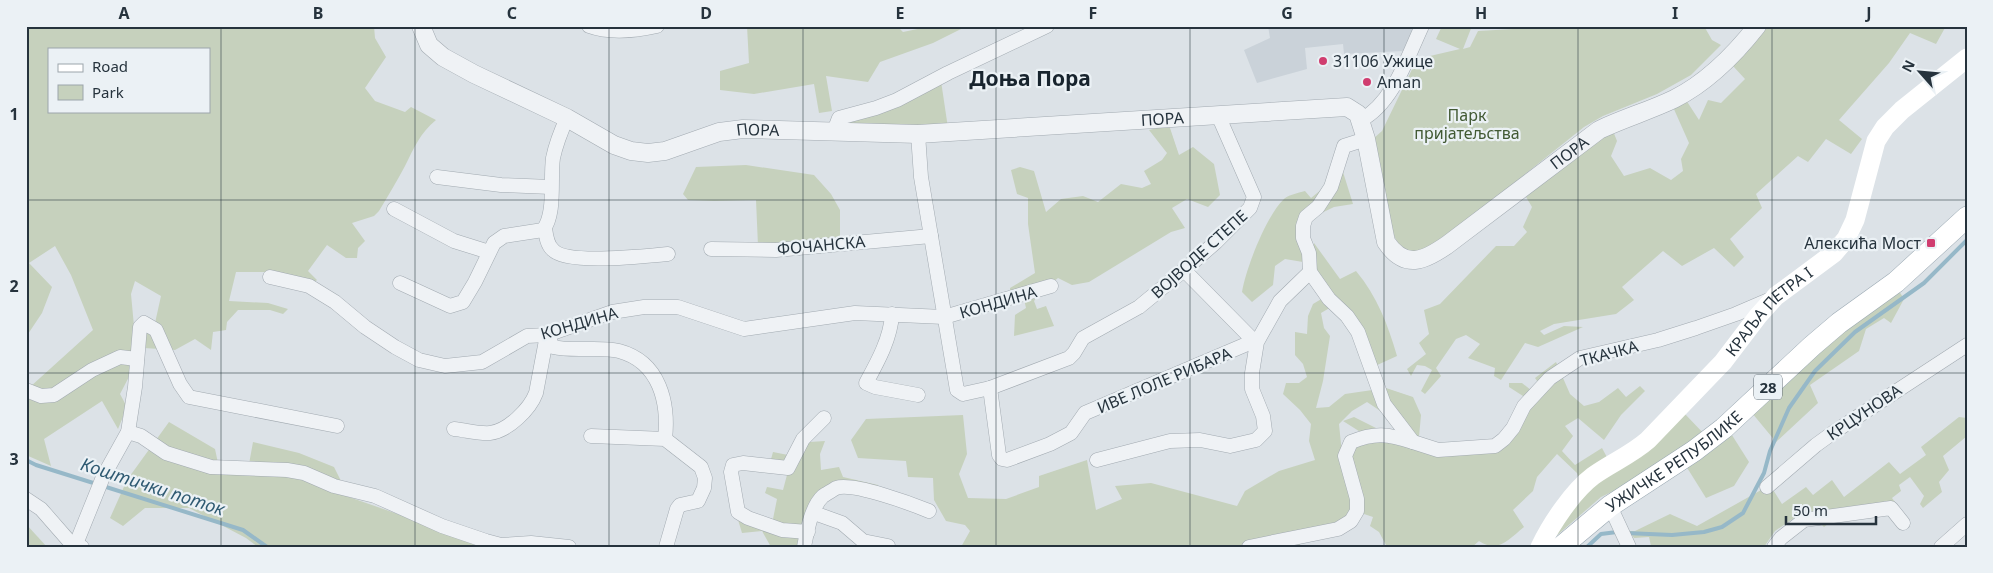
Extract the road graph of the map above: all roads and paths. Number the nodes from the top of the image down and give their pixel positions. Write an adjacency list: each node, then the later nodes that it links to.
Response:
1 (421, 26): 9 (street, ПОРА)
2 (590, 26): 3 (street)
3 (657, 26)
4 (1047, 26): 11 (street)
5 (1422, 26): 10 (street)
6 (1757, 26): 13 (street, ПОРА)
7 (1967, 58): 28 (main road, КРАЉА ПЕТРА I)
8 (1218, 115): 10 (street, ПОРА); 12 (street, ПОРА); 23 (street, ВОЈВОДЕ СТЕПЕ)
9 (567, 118): 11 (street, ПОРА); 15 (street)
10 (1361, 120): 13 (street, ПОРА)
11 (834, 131): 12 (street, ПОРА)
12 (918, 134): 19 (street, КОНДИНА)
13 (1366, 138): 24 (street)
14 (437, 177): 15 (street)
15 (551, 187): 18 (street)
16 (394, 209): 21 (street)
17 (1967, 217): 48 (main road, УЖИЧКЕ РЕПУБЛИКЕ / 28)
18 (545, 228): 21 (street); 22 (street)
19 (931, 236): 20 (street, ФОЧАНСКА); 30 (street, КОНДИНА)
20 (710, 249)
21 (489, 252): 26 (street)
22 (668, 254)
23 (1184, 270): 32 (street, ИВЕ ЛОЛЕ РИБАРА); 35 (street, ВОЈВОДЕ СТЕПЕ)
24 (1310, 272): 32 (street); 44 (street)
25 (270, 277): 31 (street, КОНДИНА)
26 (400, 283)
27 (1052, 286): 30 (street, КОНДИНА)
28 (1776, 296): 44 (street, ТКАЧКА); 60 (main road, КРАЉА ПЕТРА I)
29 (892, 314): 30 (street, КОНДИНА); 31 (street, КОНДИНА); 37 (street)
30 (944, 317): 35 (street)
31 (547, 335): 40 (street); 43 (street)
32 (1255, 342): 35 (street, ИВЕ ЛОЛЕ РИБАРА); 45 (street)
33 (1967, 345): 46 (street, КРЦУНОВА)
34 (137, 359): 36 (street); 39 (street); 41 (street)
35 (990, 388)
36 (26, 390)
37 (918, 395)
38 (824, 418): 53 (street)
39 (337, 426)
40 (454, 429)
41 (128, 432): 54 (street); 56 (street)
42 (591, 436): 43 (street)
43 (666, 439): 57 (street)
44 (1413, 442): 59 (street, ТКАЧКА)
45 (1097, 460)
46 (1767, 487)
47 (26, 499): 54 (street)
48 (1610, 506): 61 (main road, УЖИЧКЕ РЕПУБЛИКЕ / 28); 62 (street)
49 (929, 511): 50 (street)
50 (814, 513): 53 (street); 55 (street)
51 (1903, 523): 63 (street)
52 (1967, 524): 64 (street)
53 (808, 532): 58 (street)
54 (79, 546)
55 (888, 546)
56 (569, 547)
57 (666, 547)
58 (804, 547)
59 (1250, 547)
60 (1540, 547)
61 (1561, 547)
62 (1628, 547)
63 (1774, 547)
64 (1941, 547)

